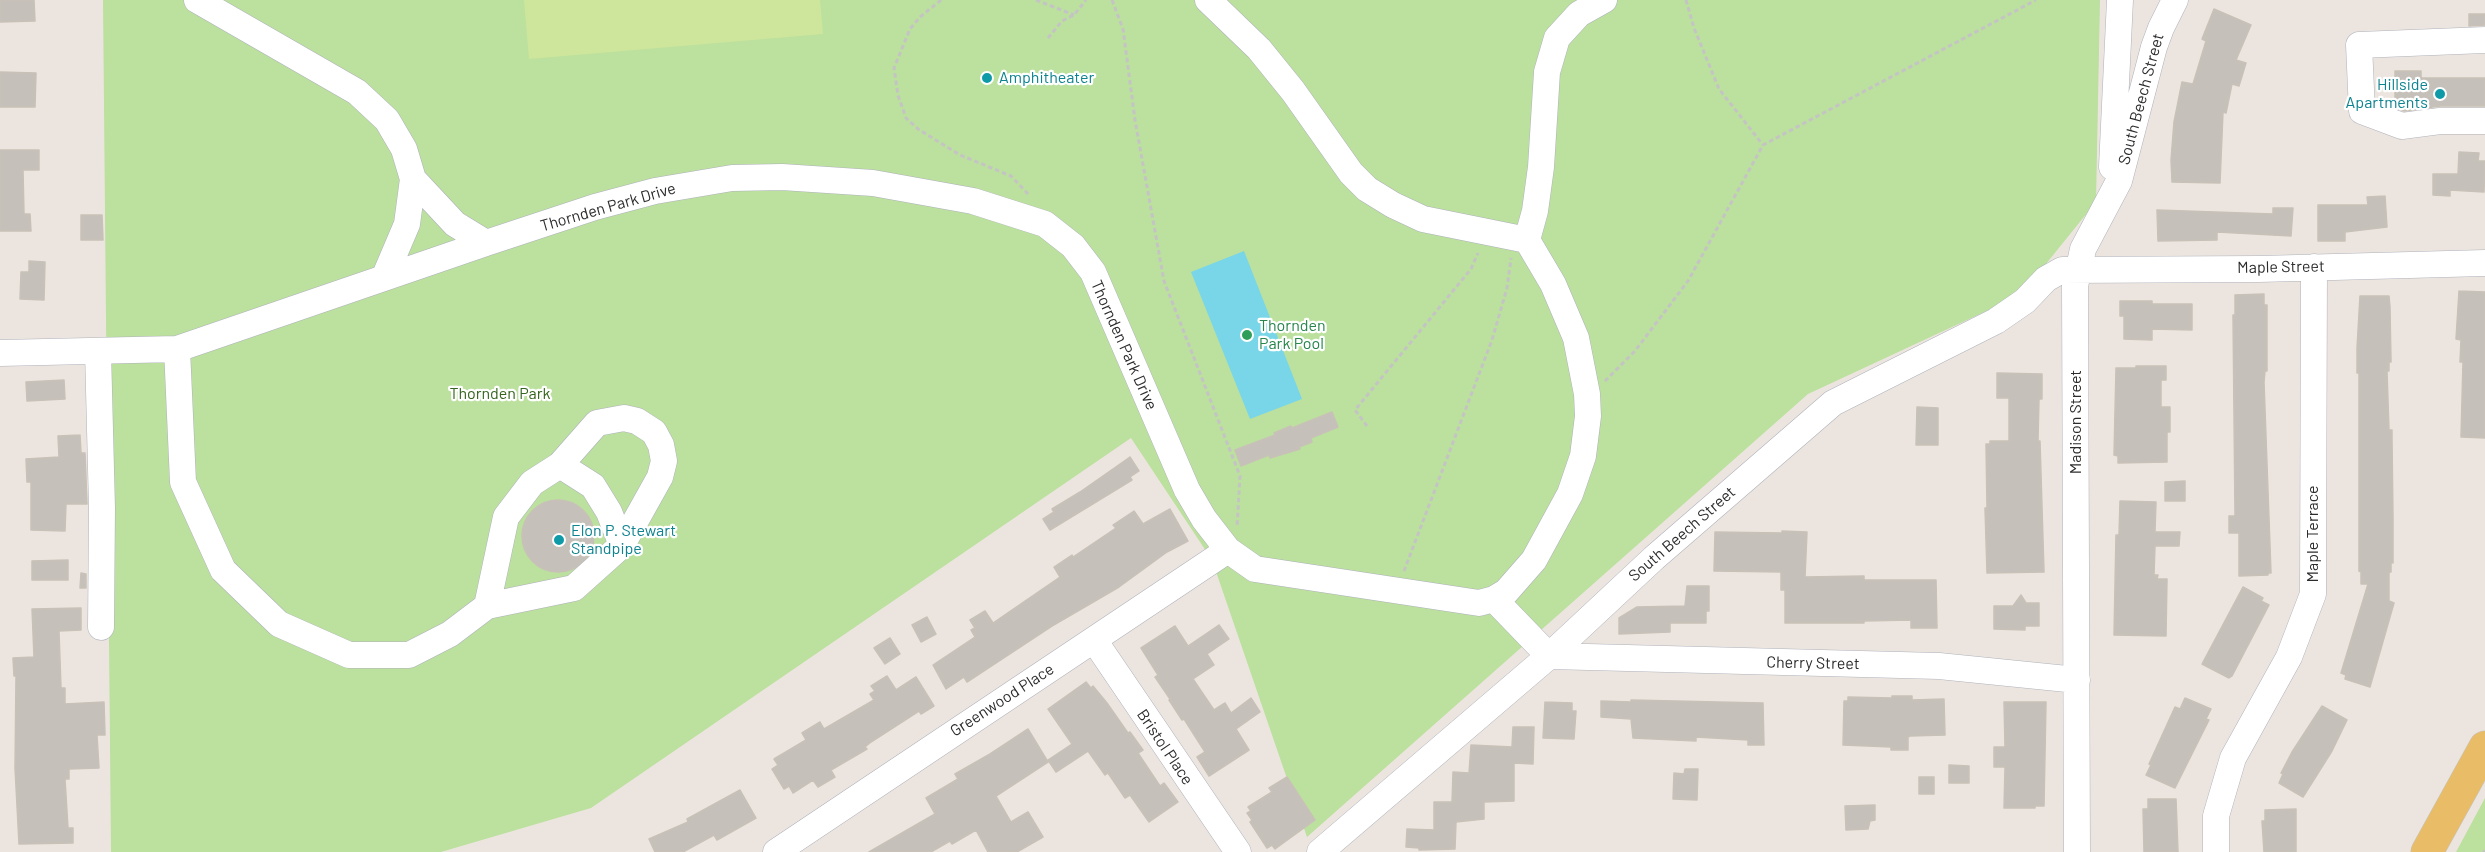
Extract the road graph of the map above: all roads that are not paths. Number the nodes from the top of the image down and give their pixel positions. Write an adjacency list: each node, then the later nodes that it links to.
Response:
1 (197, 0): 8 (street)
2 (1208, 0): 11 (street)
3 (1604, 0): 11 (street)
4 (2120, 0): 9 (street, Madison Street)
5 (2175, 0): 9 (street, South Beech Street)
6 (2485, 40): 7 (street)
7 (2485, 121)
8 (413, 179): 10 (street); 15 (street)
9 (2110, 200): 14 (street, Madison Street)
10 (486, 243): 15 (street, Thornden Park Drive); 20 (street, Thornden Park Drive)
11 (1519, 249): 22 (street)
12 (2485, 263): 13 (street, Maple Street)
13 (2314, 267): 14 (street, Maple Street); 33 (street, Maple Terrace)
14 (2077, 268): 26 (street, South Beech Street); 27 (street, Madison Street)
15 (384, 278): 16 (street, Thornden Park Drive)
16 (177, 349): 17 (street, Thornden Park Drive); 23 (street)
17 (107, 351): 18 (street, Thornden Park Drive); 24 (street)
18 (0, 353)
19 (560, 465): 21 (street); 21 (street); 23 (street)
20 (1232, 541): 22 (street, Thornden Park Drive); 25 (street, Greenwood Place)
21 (622, 545): 23 (street)
22 (1494, 599): 26 (street)
23 (487, 606)
24 (101, 627)
25 (1094, 640): 29 (street, Greenwood Place); 30 (street, Bristol Place)
26 (1549, 656): 27 (street, Cherry Street); 31 (street, South Beech Street)
27 (2077, 680): 32 (street, Madison Street)
28 (2485, 747): 34 (main road)
29 (776, 852)
30 (1238, 852)
31 (1320, 852)
32 (2077, 852)
33 (2217, 852)
34 (2427, 852)

